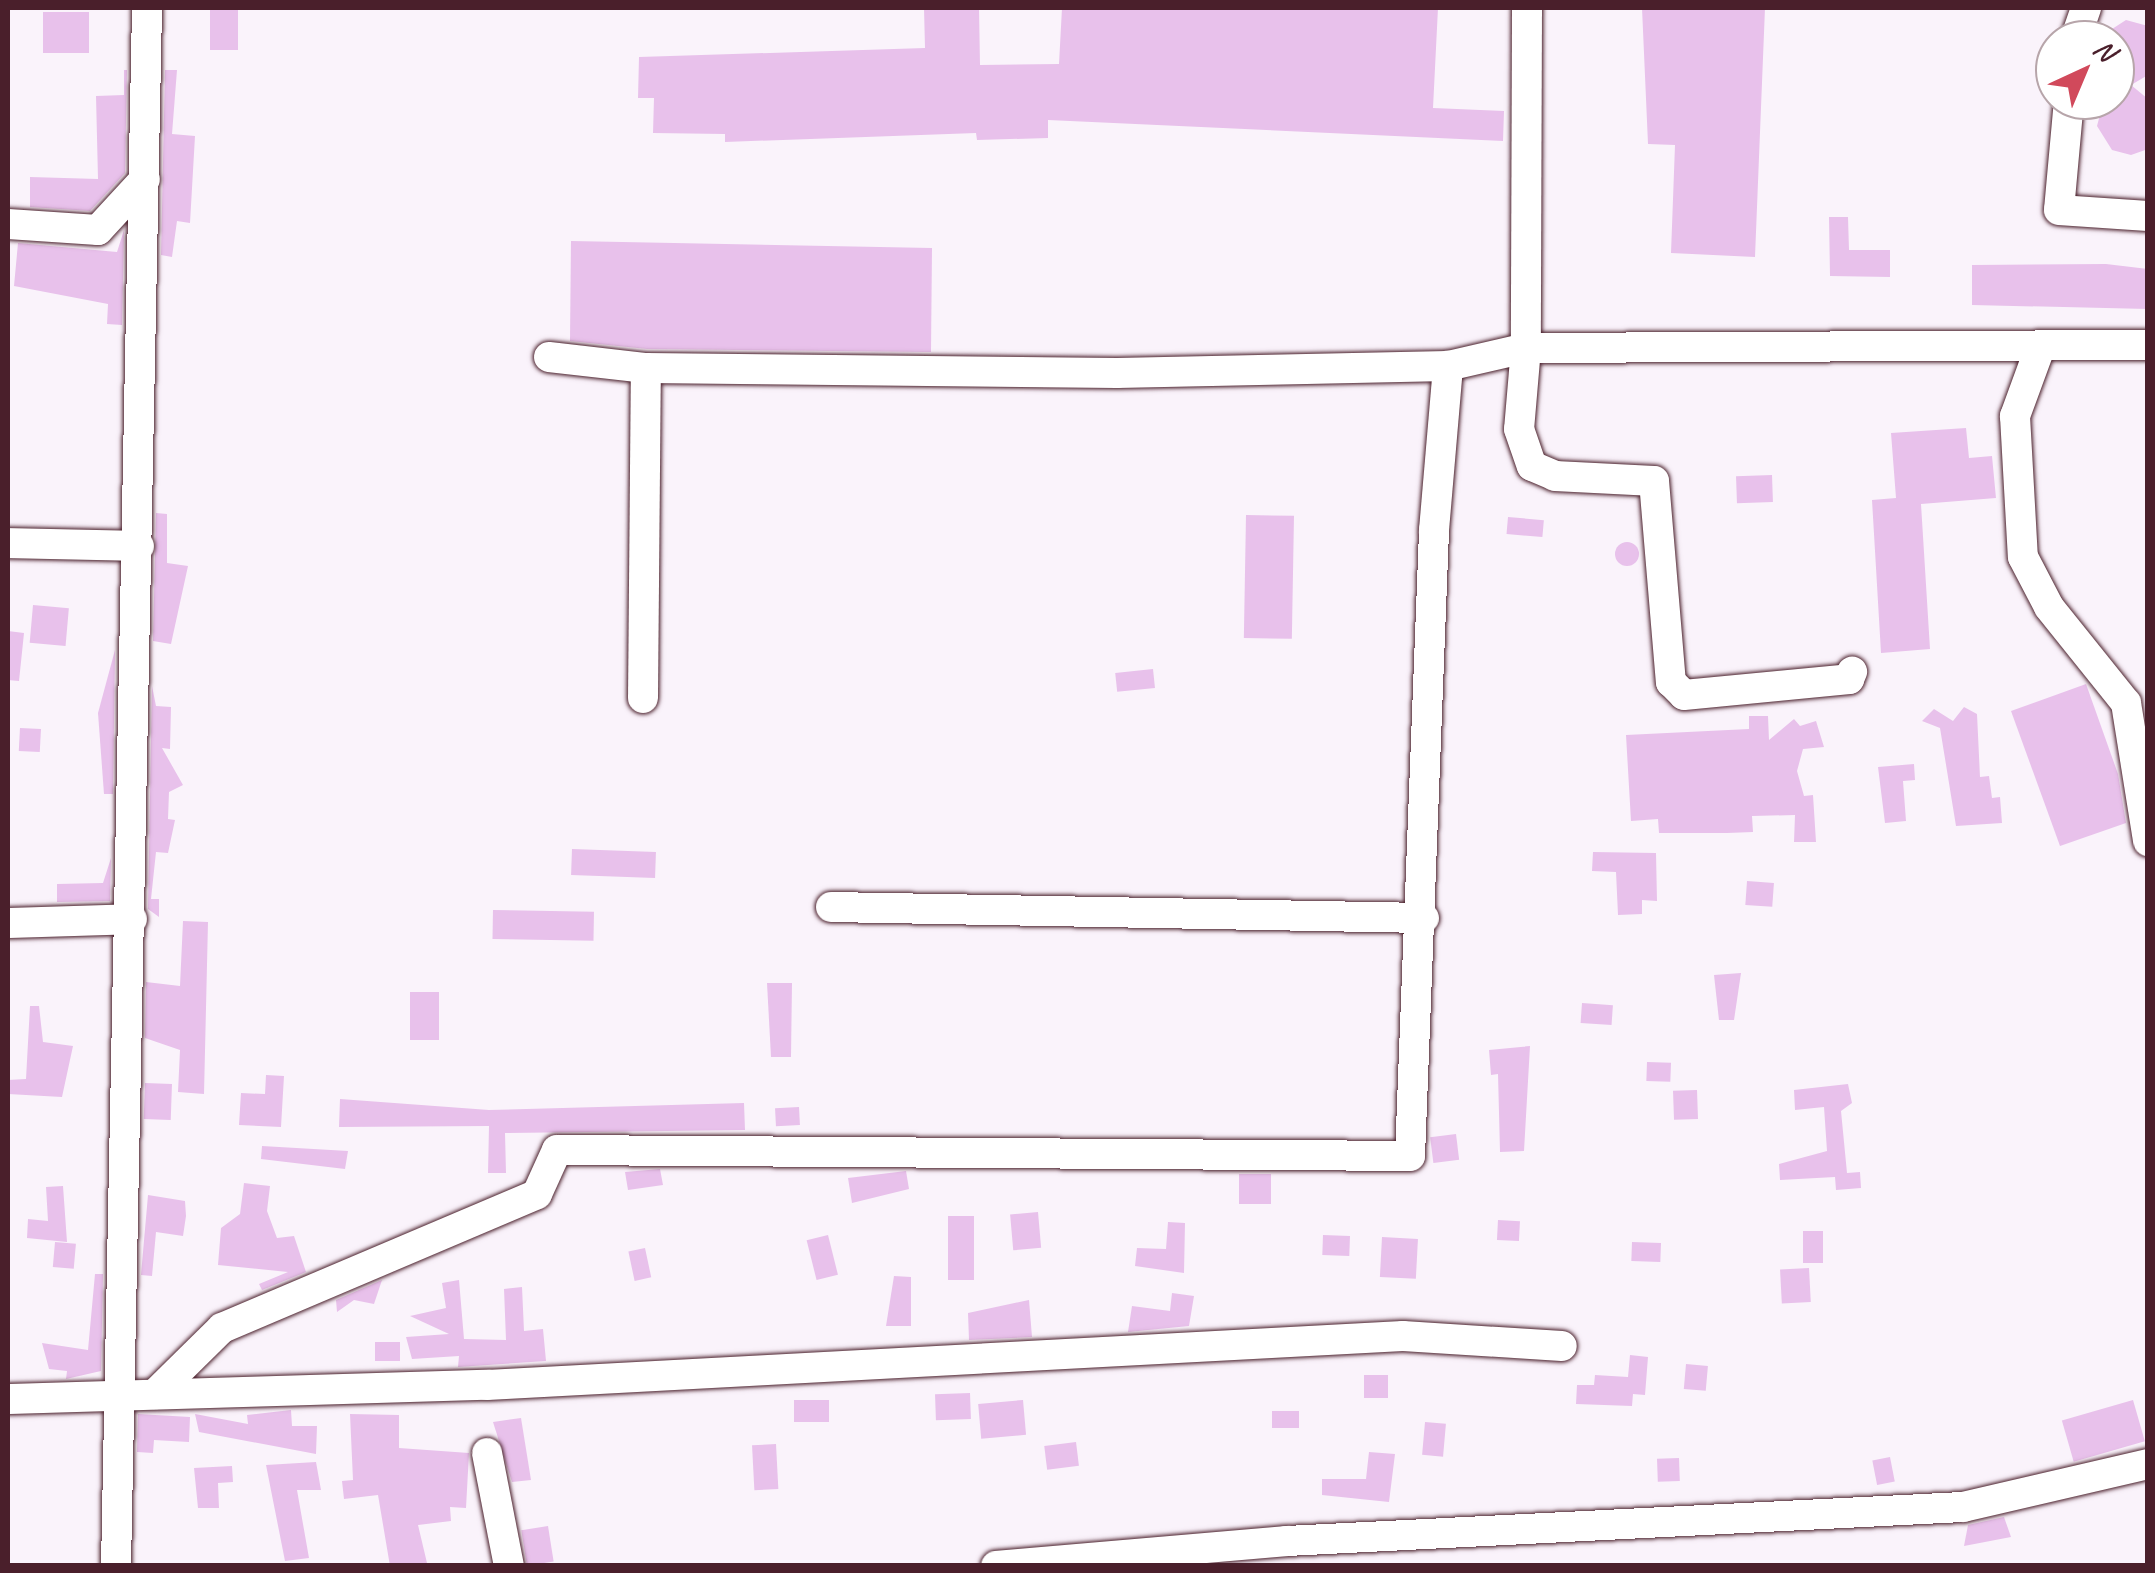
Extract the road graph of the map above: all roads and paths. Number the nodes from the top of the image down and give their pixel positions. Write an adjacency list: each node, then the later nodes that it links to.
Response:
1 (147, 8): 4 (street)
2 (1527, 8): 9 (street)
3 (2068, 120): 5 (street)
4 (146, 179): 6 (street); 14 (street)
5 (2148, 216)
6 (8, 224)
7 (2148, 345): 8 (street)
8 (2041, 346): 9 (street); 17 (street)
9 (1526, 348): 11 (street); 15 (street)
10 (549, 356): 12 (street)
11 (1448, 366): 12 (street); 19 (street)
12 (646, 368): 16 (street)
13 (8, 543): 14 (street)
14 (140, 546): 20 (street)
15 (1852, 672)
16 (642, 698)
17 (2148, 841)
18 (831, 907): 19 (street)
19 (1424, 918): 24 (street)
20 (132, 919): 21 (street); 23 (street)
21 (8, 924)
22 (1562, 1346): 24 (street)
23 (120, 1392): 24 (street); 25 (street); 28 (street)
24 (155, 1394)
25 (8, 1399)
26 (487, 1453): 29 (street)
27 (2148, 1464): 30 (street)
28 (116, 1566)
29 (509, 1566)
30 (996, 1566)

